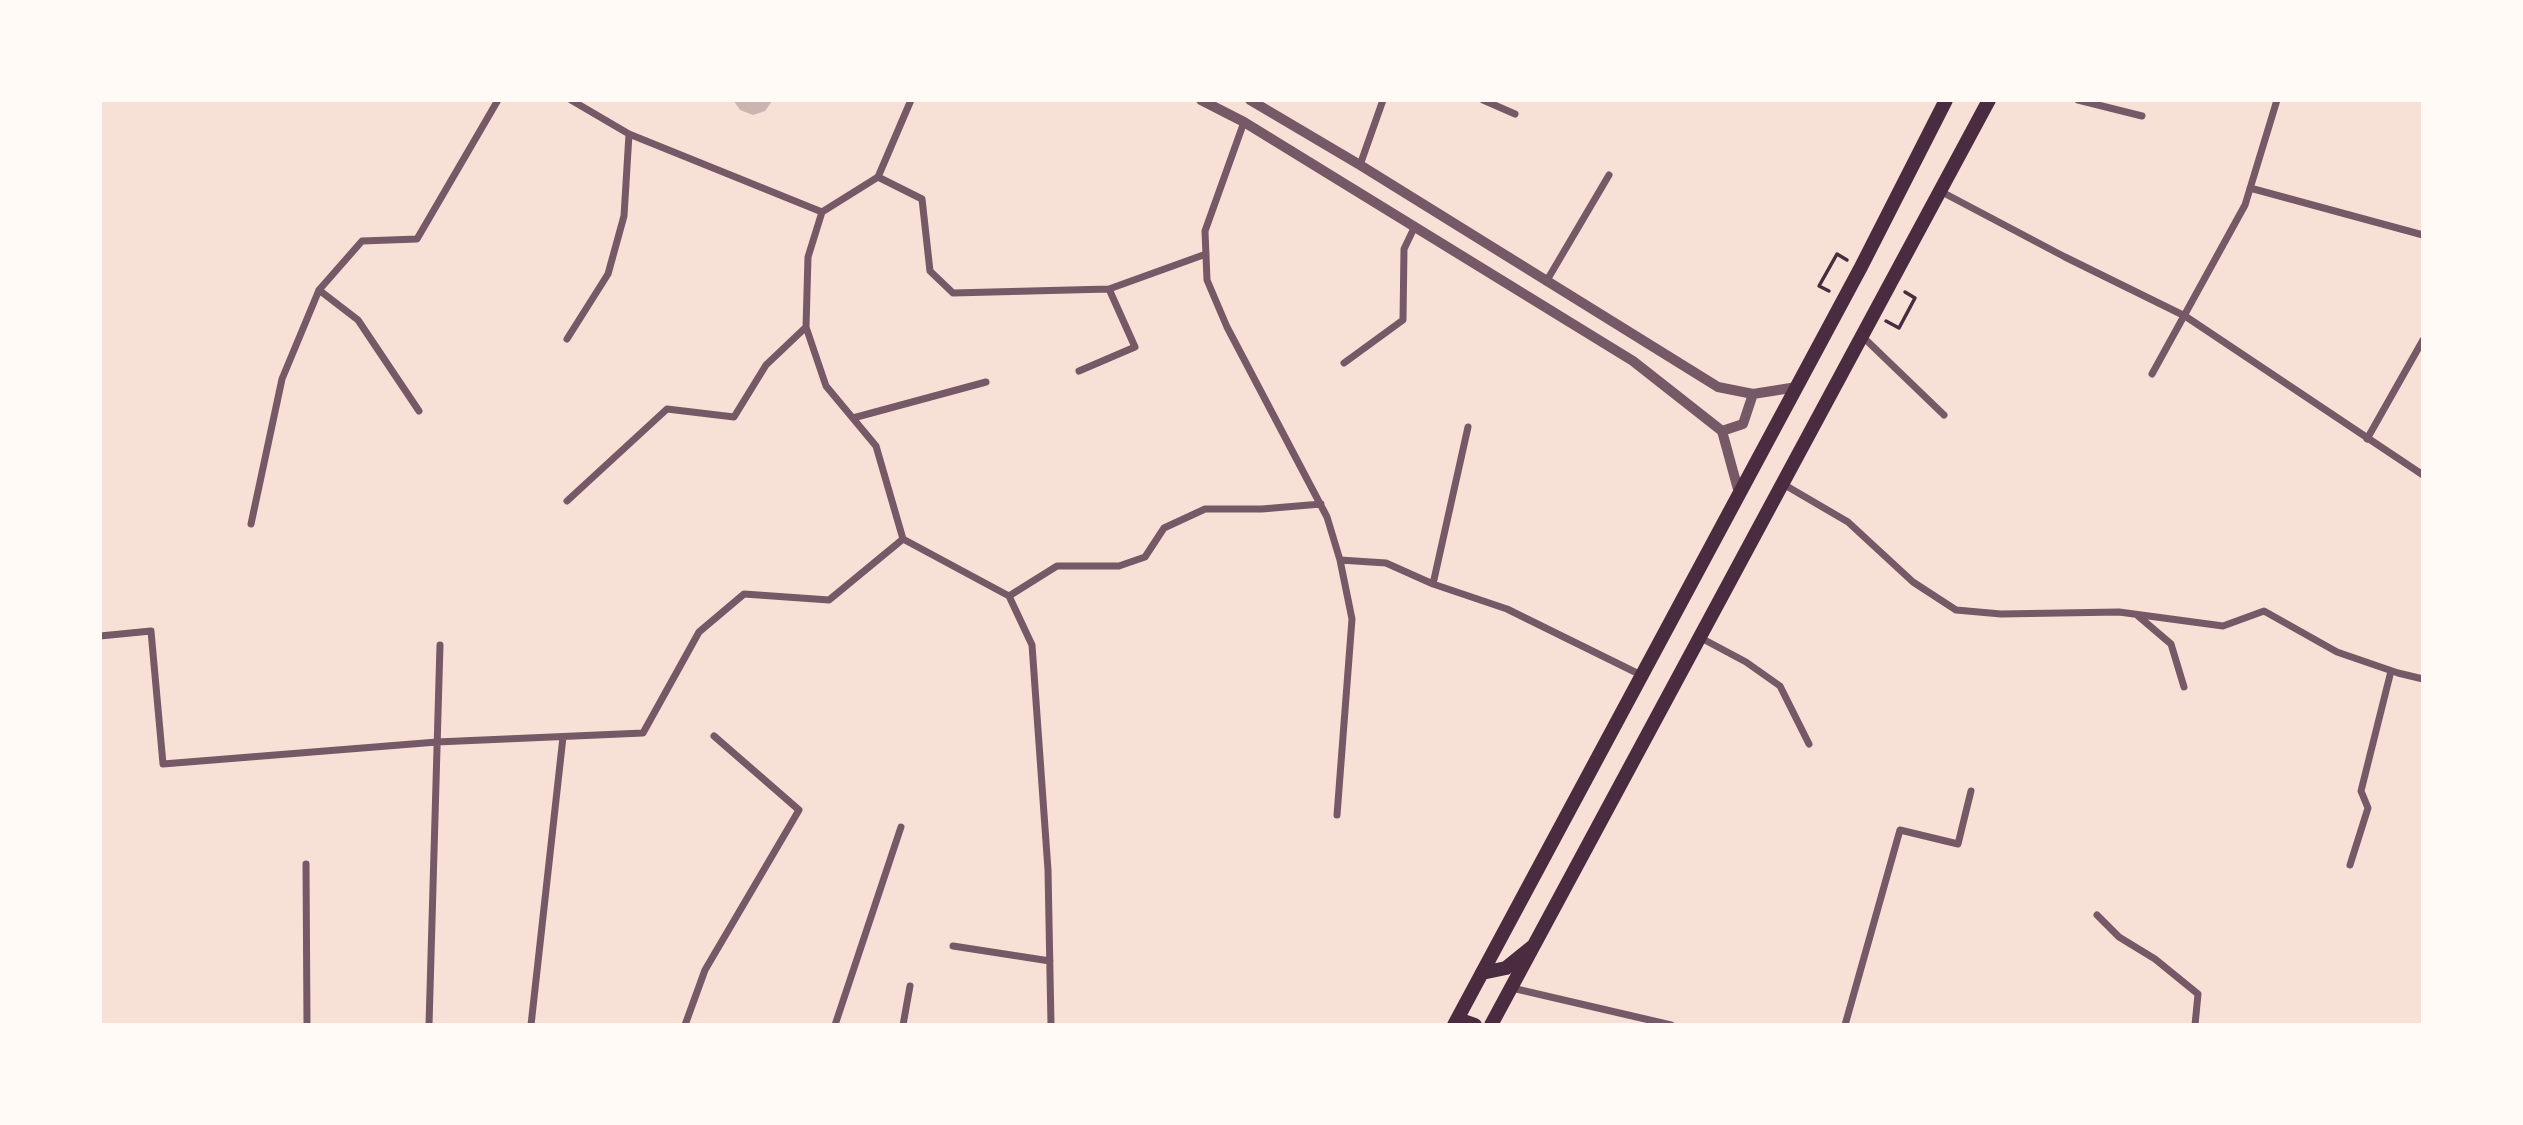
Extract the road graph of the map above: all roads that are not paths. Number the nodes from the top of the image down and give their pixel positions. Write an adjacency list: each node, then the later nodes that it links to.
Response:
1 (498, 100): 27 (street)
2 (571, 100): 15 (street)
3 (911, 100): 18 (street)
4 (1201, 100): 14 (street)
5 (1250, 100): 16 (street)
6 (1382, 100): 16 (street)
7 (1483, 100): 12 (street)
8 (1946, 100): 37 (main road)
9 (1989, 100): 20 (main road)
10 (2078, 100): 13 (street)
11 (2277, 100): 19 (street)
12 (1515, 114)
13 (2142, 116)
14 (1244, 122): 22 (street); 24 (street)
15 (629, 134): 21 (street); 31 (street)
16 (1360, 165): 25 (street)
17 (1609, 176): 25 (street)
18 (878, 177): 21 (street); 26 (street)
19 (2250, 188): 23 (street); 28 (street)
20 (1940, 191): 28 (street); 30 (main road)
21 (822, 212): 29 (street)
22 (1415, 226): 33 (street); 43 (street)
23 (2423, 235)
24 (1206, 254): 26 (street); 49 (street)
25 (1546, 282): 38 (street)
26 (1109, 289): 34 (street)
27 (319, 290): 39 (street); 50 (street)
28 (2185, 316): 35 (street); 44 (street)
29 (806, 327): 41 (street); 48 (street)
30 (1863, 337): 40 (street); 46 (main road)
31 (567, 339)
32 (2423, 340): 44 (street)
33 (1344, 363)
34 (1079, 371)
35 (2152, 374)
36 (986, 382): 41 (street)
37 (1797, 387): 38 (street); 47 (main road)
38 (1753, 394): 43 (street)
39 (419, 411)
40 (1944, 415)
41 (853, 418): 51 (street)
42 (1468, 427): 53 (street)
43 (1722, 432): 47 (street)
44 (2367, 439): 45 (street)
45 (2423, 475)
46 (1783, 484): 55 (street); 57 (main road)
47 (1739, 493): 60 (main road)
48 (567, 501)
49 (1321, 504): 52 (street); 54 (street)
50 (251, 524)
51 (903, 539): 54 (street); 64 (street)
52 (1340, 560): 53 (street); 68 (street)
53 (1433, 584): 60 (street)
54 (1009, 596): 75 (street)
55 (2137, 615): 59 (street); 62 (street)
56 (100, 636): 65 (street)
57 (1701, 638): 66 (street); 74 (main road)
58 (440, 645): 65 (street)
59 (2391, 671): 61 (street); 71 (street)
60 (1641, 675): 76 (main road)
61 (2423, 679)
62 (2184, 687)
63 (714, 736): 84 (street)
64 (563, 737): 65 (street); 83 (street)
65 (437, 742): 82 (street)
66 (1809, 744)
67 (1970, 791): 91 (street)
68 (1337, 815)
69 (901, 827): 85 (street)
70 (306, 864): 81 (street)
71 (2350, 865)
72 (2097, 915): 92 (street)
73 (953, 946): 75 (street)
74 (1533, 946): 76 (main road); 78 (main road)
75 (1050, 961): 87 (street)
76 (1482, 972): 79 (main road)
77 (910, 986): 86 (street)
78 (1511, 988): 80 (street); 89 (main road)
79 (1456, 1022): 88 (main road)
80 (1661, 1024): 90 (street)
81 (307, 1025)
82 (429, 1025)
83 (531, 1025)
84 (685, 1025)
85 (835, 1025)
86 (903, 1025)
87 (1051, 1025)
88 (1475, 1025)
89 (1491, 1025)
90 (1671, 1025)
91 (1845, 1025)
92 (2194, 1025)

